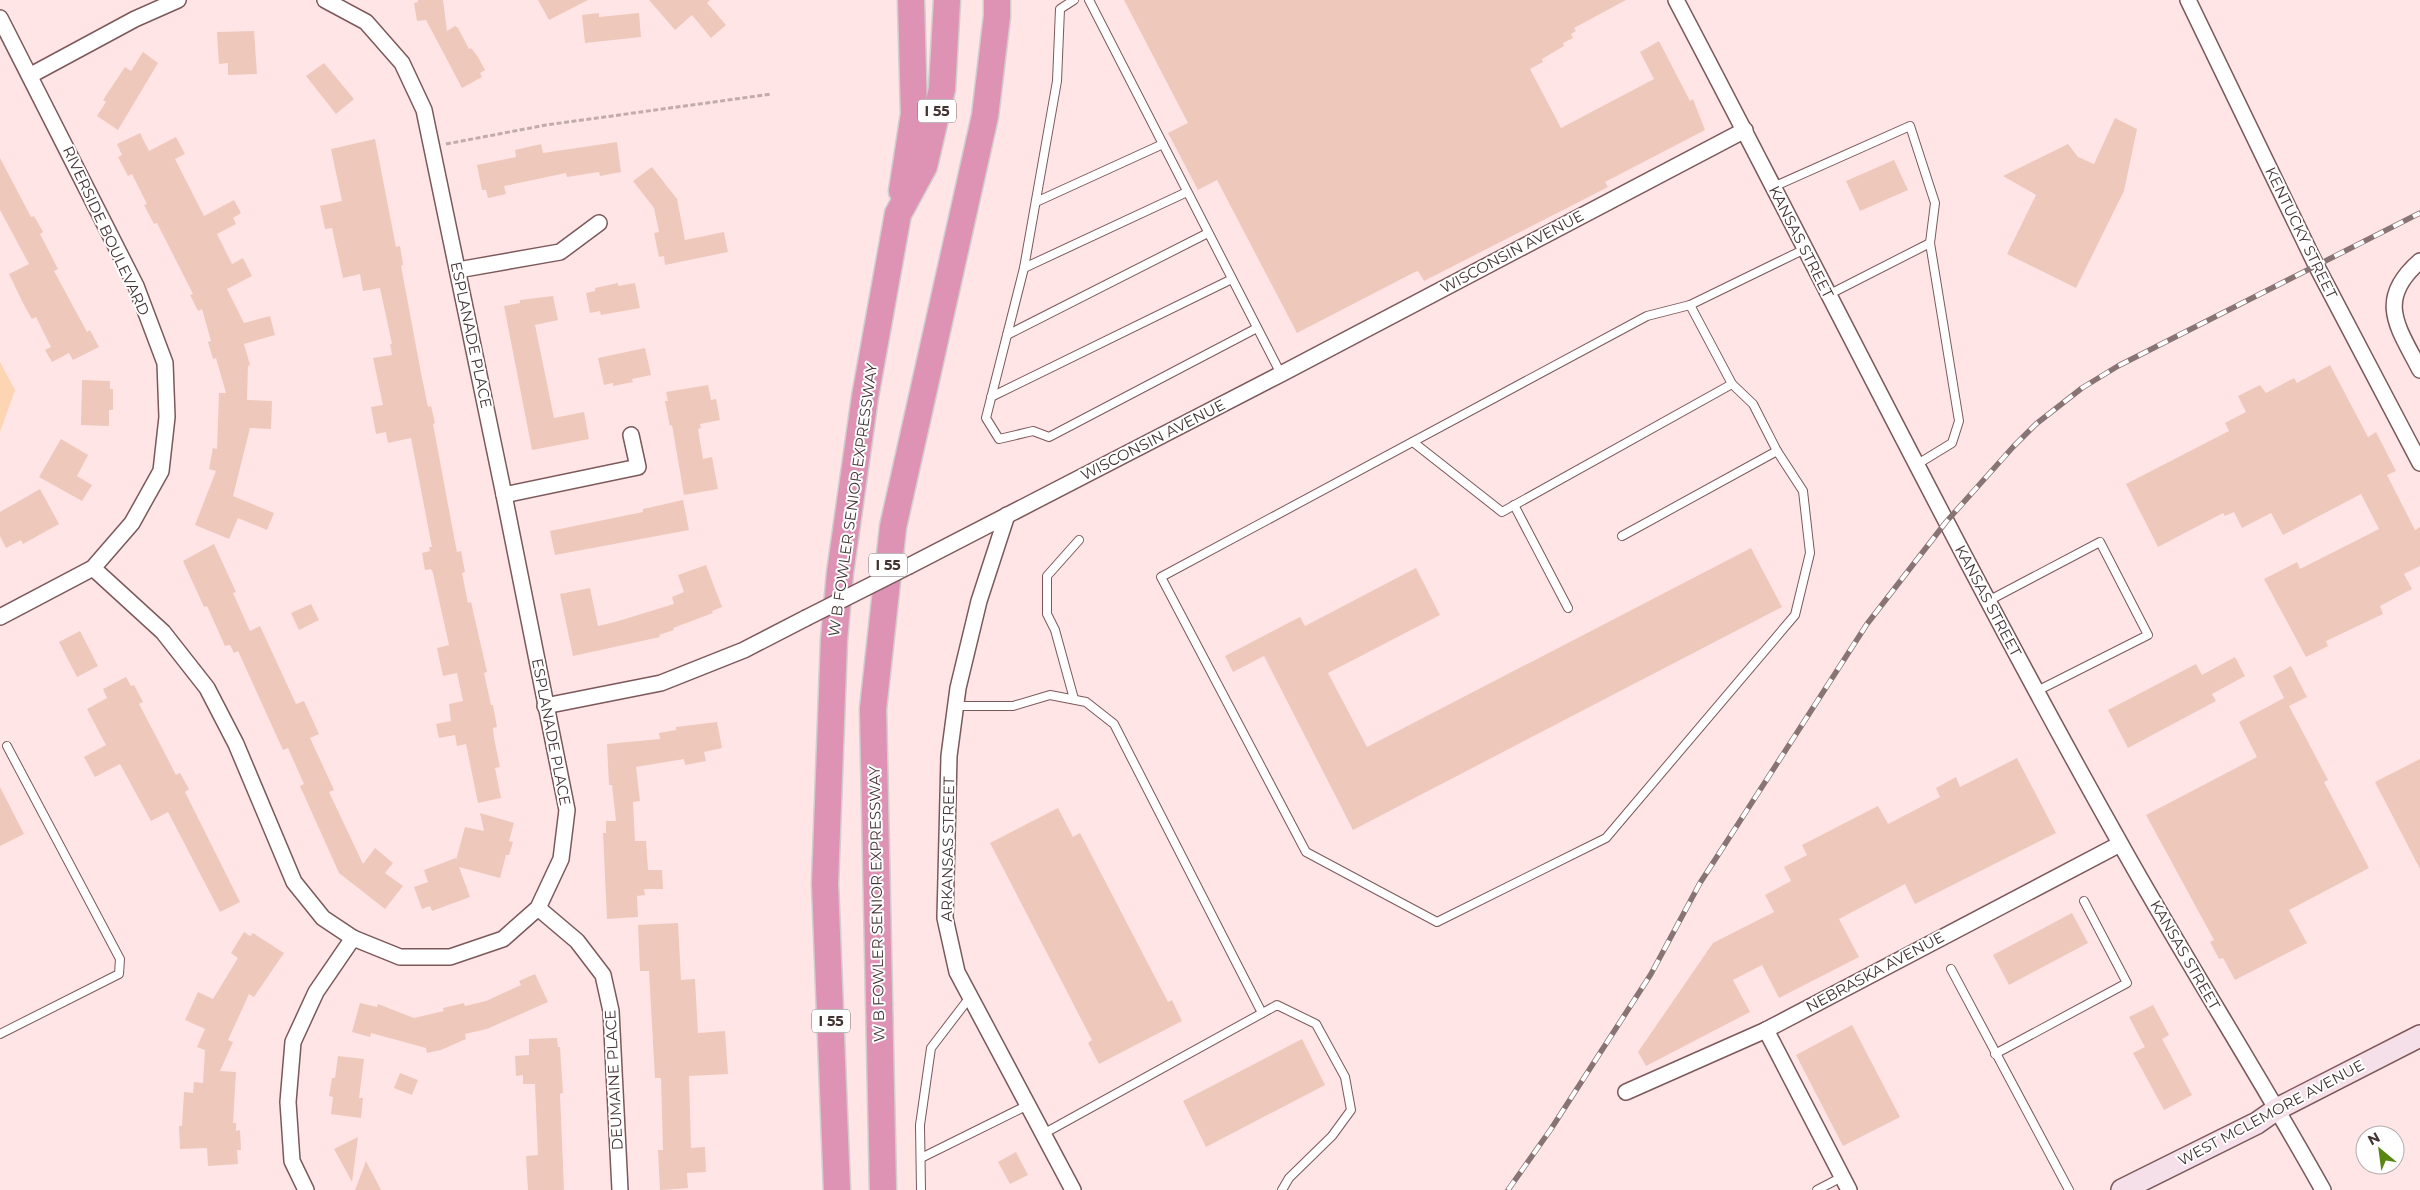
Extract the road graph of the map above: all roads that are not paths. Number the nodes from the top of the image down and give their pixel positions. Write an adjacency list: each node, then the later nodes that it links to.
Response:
1 (178, 0): 11 (street)
2 (911, 0): 17 (highway)
3 (946, 0): 17 (highway, W B FOWLER SENIOR EXPRESSWAY / I 55)
4 (997, 0): 75 (highway, W B FOWLER SENIOR EXPRESSWAY / I 55)
5 (1074, 0): 16 (lane)
6 (1089, 0): 13 (lane)
7 (1676, 0): 12 (street, KANSAS STREET)
8 (2188, 0): 37 (street, KENTUCKY STREET)
9 (331, 1): 24 (street, ESPLANADE PLACE)
10 (0, 18): 11 (street, RIVERSIDE BOULEVARD)
11 (30, 75): 44 (street, RIVERSIDE BOULEVARD)
12 (1745, 130): 14 (street, KANSAS STREET); 31 (street, WISCONSIN AVENUE)
13 (1162, 144): 15 (lane); 16 (lane)
14 (1773, 187): 20 (lane); 21 (street, KANSAS STREET)
15 (1187, 192): 19 (lane); 23 (lane)
16 (1036, 202): 23 (lane)
17 (898, 214): 68 (highway, W B FOWLER SENIOR EXPRESSWAY / I 55)
18 (599, 223): 24 (street)
19 (1208, 233): 25 (lane); 29 (lane)
20 (1930, 243): 26 (lane); 38 (lane)
21 (1805, 249): 26 (street, KANSAS STREET); 27 (lane)
22 (2420, 261): 30 (street)
23 (1024, 268): 29 (lane)
24 (458, 270): 39 (street, ESPLANADE PLACE)
25 (1232, 279): 28 (lane); 33 (lane)
26 (1828, 295): 38 (street, KANSAS STREET)
27 (1690, 305): 32 (lane); 35 (lane)
28 (1257, 328): 31 (lane); 33 (lane)
29 (1007, 335): 33 (lane)
30 (2420, 370)
31 (1281, 374): 41 (street, WISCONSIN AVENUE)
32 (1732, 384): 36 (lane); 40 (lane)
33 (991, 398)
34 (631, 435): 39 (street)
35 (1413, 442): 36 (lane); 40 (lane)
36 (1777, 451): 42 (lane)
37 (2420, 463)
38 (1916, 465): 45 (street, KANSAS STREET)
39 (504, 495): 50 (street, ESPLANADE PLACE)
40 (1514, 505): 46 (lane)
41 (1007, 515): 50 (street, WISCONSIN AVENUE, bridge); 51 (street, ARKANSAS STREET)
42 (1622, 536)
43 (1079, 540): 49 (lane)
44 (93, 568): 47 (street, RIVERSIDE BOULEVARD); 56 (street, ESPLANADE PLACE)
45 (1988, 601): 48 (street, KANSAS STREET); 48 (lane)
46 (1568, 608)
47 (0, 616)
48 (2037, 691): 53 (street, KANSAS STREET)
49 (1074, 700): 51 (lane); 59 (lane)
50 (545, 706): 55 (street, ESPLANADE PLACE)
51 (956, 706): 58 (street, ARKANSAS STREET)
52 (7, 746): 61 (lane)
53 (2120, 844): 60 (street, NEBRASKA AVENUE); 66 (street, KANSAS STREET)
54 (2084, 901): 63 (lane)
55 (538, 908): 56 (street, ESPLANADE PLACE); 72 (street, DEUMAINE PLACE)
56 (353, 938): 71 (street)
57 (1951, 969): 63 (lane)
58 (970, 997): 65 (street, ARKANSAS STREET); 69 (lane)
59 (1262, 1013): 67 (lane); 78 (lane)
60 (1766, 1030): 64 (street, NEBRASKA AVENUE); 70 (street)
61 (0, 1034)
62 (2420, 1036): 66 (main road, WEST MCLEMORE AVENUE)
63 (1995, 1054): 80 (lane)
64 (1626, 1092)
65 (1028, 1105): 67 (street, ARKANSAS STREET); 69 (lane)
66 (2277, 1109): 81 (main road, WEST MCLEMORE AVENUE); 82 (street, KANSAS STREET)
67 (1043, 1134): 77 (street, ARKANSAS STREET)
68 (837, 1158): 73 (highway); 74 (highway, W B FOWLER SENIOR EXPRESSWAY / I 55)
69 (921, 1158): 76 (lane)
70 (1846, 1183): 79 (lane)
71 (306, 1190)
72 (620, 1190)
73 (830, 1190)
74 (837, 1190)
75 (883, 1190)
76 (921, 1190)
77 (1073, 1190)
78 (1282, 1190)
79 (1817, 1190)
80 (2068, 1190)
81 (2122, 1190)
82 (2323, 1190)

